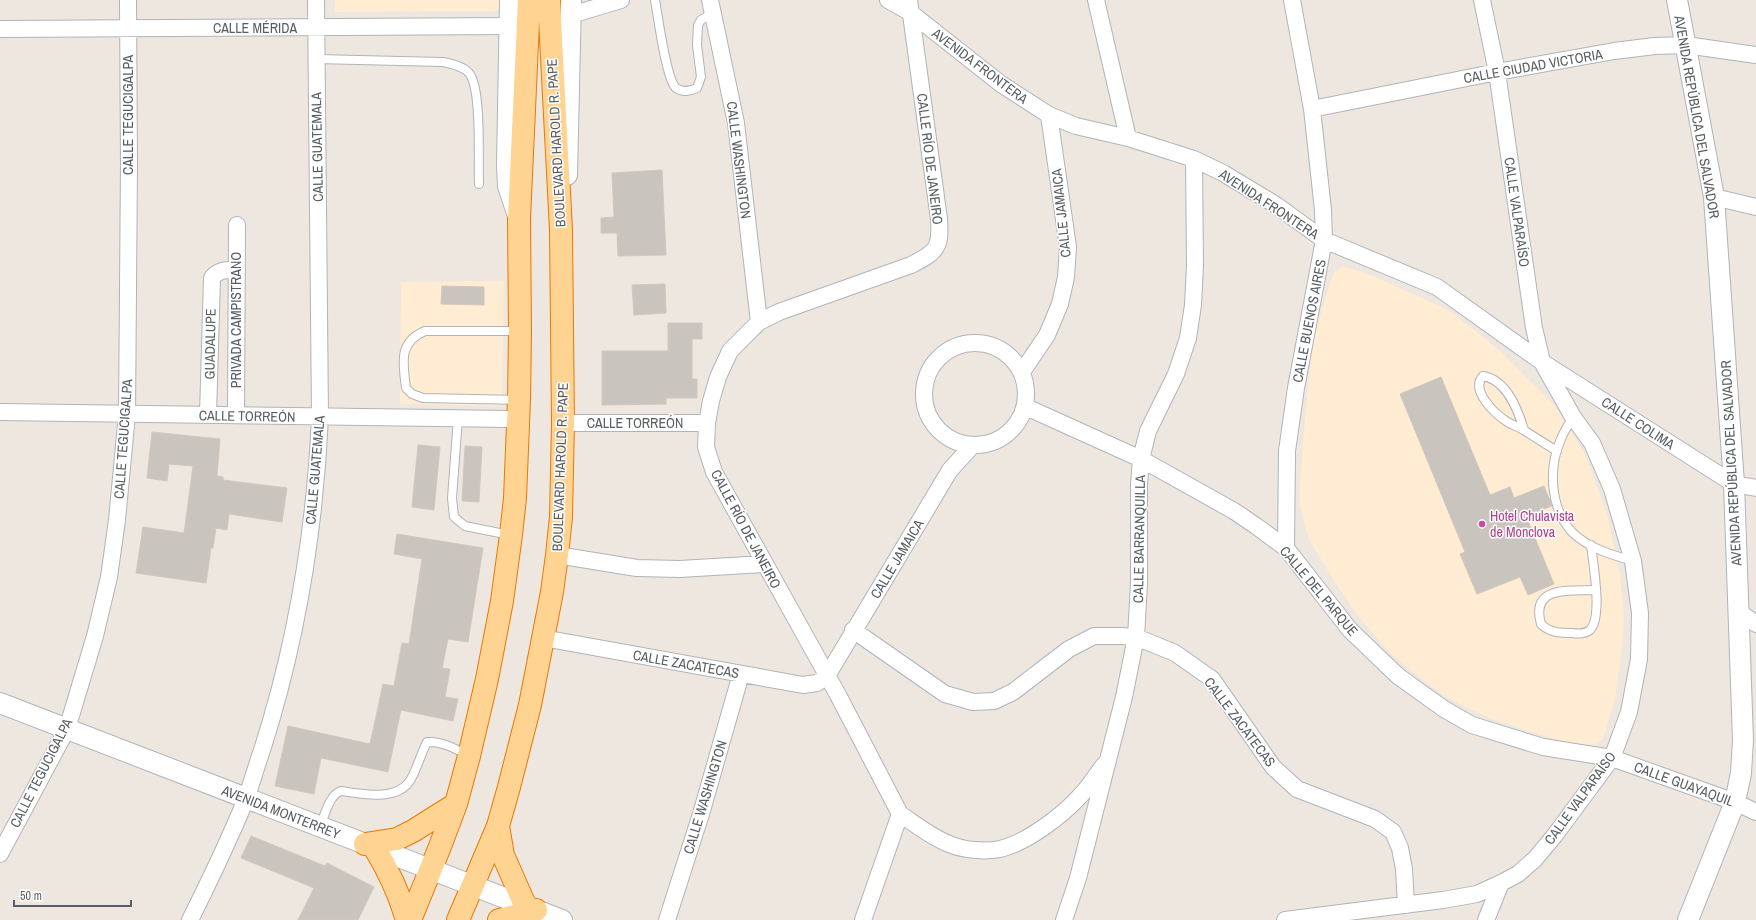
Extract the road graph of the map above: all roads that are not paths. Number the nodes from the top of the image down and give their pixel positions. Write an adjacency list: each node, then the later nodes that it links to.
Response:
1 (128, 0): 18 (street, CALLE TEGUCIGALPA)
2 (316, 0): 17 (street, CALLE GUATEMALA)
3 (510, 0): 16 (street)
4 (529, 0): 31 (highway, BOULEVARD HAROLD R. PAPE)
5 (549, 0): 33 (highway, BOULEVARD HAROLD R. PAPE)
6 (621, 0): 15 (street)
7 (655, 0): 13 (lane)
8 (888, 0): 14 (street, AVENIDA FRONTERA)
9 (1096, 0): 26 (street)
10 (1292, 0): 24 (street, CALLE BUENOS AIRES)
11 (1482, 0): 23 (street, CALLE VALPARAÍSO)
12 (1677, 0): 20 (street, AVENIDA REPÚBLICA DEL SALVADOR)
13 (711, 6): 36 (street, CALLE WASHINGTON)
14 (910, 6): 25 (street, AVENIDA FRONTERA); 36 (street, CALLE RÍO DE JANEIRO)
15 (571, 7): 33 (street)
16 (511, 26): 17 (street, CALLE MÉRIDA); 31 (street)
17 (317, 27): 18 (street, CALLE MÉRIDA); 22 (street, CALLE GUATEMALA)
18 (128, 28): 19 (street, CALLE MÉRIDA); 43 (street, CALLE TEGUCIGALPA)
19 (0, 29)
20 (1686, 45): 21 (street, CALLE CIUDAD VICTORIA); 23 (street, CALLE CIUDAD VICTORIA); 29 (street, AVENIDA REPÚBLICA DEL SALVADOR)
21 (1756, 55)
22 (316, 59): 28 (lane); 46 (street, CALLE GUATEMALA)
23 (1496, 72): 24 (street, CALLE CIUDAD VICTORIA); 38 (street, CALLE VALPARAÍSO)
24 (1312, 109): 34 (street, CALLE BUENOS AIRES)
25 (1049, 115): 26 (street, AVENIDA FRONTERA); 39 (street, CALLE JAMAICA)
26 (1128, 138): 27 (street, AVENIDA FRONTERA)
27 (1194, 160): 34 (street, AVENIDA FRONTERA); 54 (street, CALLE BARRANQUILLA)
28 (479, 184)
29 (1714, 197): 30 (street); 55 (street, AVENIDA REPÚBLICA DEL SALVADOR)
30 (1756, 207)
31 (519, 219): 37 (highway, BOULEVARD HAROLD R. PAPE)
32 (237, 225): 35 (street, PRIVADA CAMPISTRANO)
33 (561, 230): 49 (highway, BOULEVARD HAROLD R. PAPE)
34 (1324, 240): 38 (street, AVENIDA FRONTERA); 59 (street, CALLE BUENOS AIRES)
35 (237, 270): 44 (street, GUADALUPE); 45 (street, PRIVADA CAMPISTRANO)
36 (759, 322): 50 (street, CALLE RÍO DE JANEIRO)
37 (520, 331): 41 (highway, BOULEVARD HAROLD R. PAPE); 41 (lane)
38 (1542, 362): 47 (street, CALLE VALPARAÍSO); 55 (street, CALLE COLIMA)
39 (1022, 372): 40 (street); 52 (street)
40 (1026, 407): 52 (street); 54 (street, CALLE DEL PARQUE)
41 (519, 410): 48 (street, CALLE TORREÓN); 57 (highway, BOULEVARD HAROLD R. PAPE)
42 (0, 412): 43 (street, CALLE TORREÓN)
43 (127, 414): 44 (street, CALLE TORREÓN); 72 (street, CALLE TEGUCIGALPA)
44 (208, 415): 45 (street, CALLE TORREÓN)
45 (236, 416): 46 (street, CALLE TORREÓN)
46 (320, 417): 48 (street, CALLE TORREÓN); 76 (street, CALLE GUATEMALA)
47 (1573, 417): 53 (lane); 61 (street, CALLE VALPARAÍSO)
48 (458, 418): 57 (lane)
49 (563, 423): 50 (street, CALLE TORREÓN); 60 (highway, BOULEVARD HAROLD R. PAPE)
50 (707, 423): 62 (street, CALLE RÍO DE JANEIRO)
51 (1524, 430): 51 (lane); 53 (lane)
52 (972, 446): 66 (street, CALLE JAMAICA)
53 (1557, 451): 58 (lane)
54 (1141, 459): 59 (street, CALLE DEL PARQUE); 68 (street, CALLE BARRANQUILLA)
55 (1734, 484): 56 (street); 64 (street, AVENIDA REPÚBLICA DEL SALVADOR)
56 (1756, 488)
57 (511, 536): 73 (highway, BOULEVARD HAROLD R. PAPE)
58 (1591, 545): 61 (lane); 63 (lane)
59 (1286, 548): 75 (street, CALLE DEL PARQUE)
60 (558, 555): 62 (street); 67 (highway, BOULEVARD HAROLD R. PAPE)
61 (1633, 561): 75 (street, CALLE VALPARAÍSO)
62 (765, 564): 70 (street, CALLE RÍO DE JANEIRO)
63 (1596, 590): 63 (lane)
64 (1739, 612): 65 (street); 77 (street, AVENIDA REPÚBLICA DEL SALVADOR)
65 (1756, 624)
66 (854, 630): 68 (street, CALLE ZACATECAS); 70 (street, CALLE JAMAICA)
67 (544, 638): 69 (street, CALLE ZACATECAS); 81 (highway, BOULEVARD HAROLD R. PAPE)
68 (1136, 638): 74 (street, CALLE BARRANQUILLA); 88 (street, CALLE ZACATECAS)
69 (741, 674): 70 (street, CALLE ZACATECAS); 95 (street, CALLE WASHINGTON)
70 (827, 676): 80 (street, CALLE RÍO DE JANEIRO)
71 (0, 703): 72 (street, AVENIDA MONTERREY)
72 (67, 729): 76 (street, AVENIDA MONTERREY); 84 (street, CALLE TEGUCIGALPA)
73 (469, 756): 78 (highway, BOULEVARD HAROLD R. PAPE); 82 (lane)
74 (1108, 758): 80 (street); 97 (street, CALLE BARRANQUILLA)
75 (1612, 758): 77 (street, CALLE GUAYAQUIL); 86 (street, CALLE VALPARAÍSO)
76 (246, 798): 82 (street, AVENIDA MONTERREY); 90 (street, CALLE GUATEMALA)
77 (1735, 802): 79 (street, CALLE GUAYAQUIL); 100 (street, AVENIDA REPÚBLICA DEL SALVADOR)
78 (456, 804): 83 (highway); 85 (highway, BOULEVARD HAROLD R. PAPE)
79 (1756, 812)
80 (900, 814): 96 (street)
81 (498, 826): 87 (highway, BOULEVARD HAROLD R. PAPE); 89 (highway)
82 (320, 827): 83 (street, AVENIDA MONTERREY)
83 (369, 846): 85 (street, AVENIDA MONTERREY); 91 (highway)
84 (0, 854)
85 (431, 869): 87 (street, AVENIDA MONTERREY); 91 (highway, BOULEVARD HAROLD R. PAPE)
86 (1501, 884): 88 (street); 99 (street)
87 (473, 885): 89 (street, AVENIDA MONTERREY); 92 (highway, BOULEVARD HAROLD R. PAPE)
88 (1406, 905): 98 (street)
89 (530, 908): 93 (highway); 94 (street, AVENIDA MONTERREY)
90 (190, 920)
91 (409, 920)
92 (458, 920)
93 (499, 920)
94 (562, 920)
95 (667, 920)
96 (863, 920)
97 (1064, 920)
98 (1285, 920)
99 (1486, 920)
100 (1688, 920)

